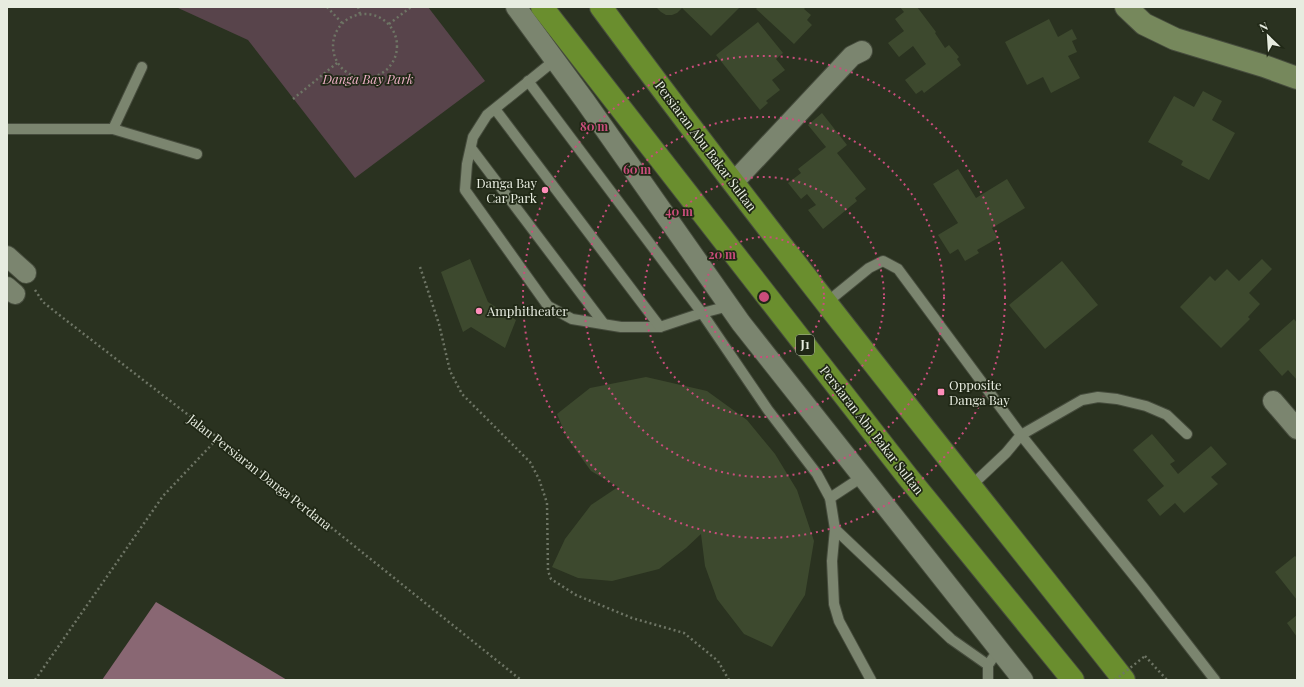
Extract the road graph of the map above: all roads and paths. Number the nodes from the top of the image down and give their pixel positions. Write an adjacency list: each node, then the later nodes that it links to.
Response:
1 (327, 7): 9 (path)
2 (358, 7): 8 (path)
3 (411, 7): 10 (path)
4 (516, 7): 12 (street)
5 (542, 7): 48 (highway, Persiaran Abu Bakar Sultan / J1)
6 (601, 7): 23 (highway, Persiaran Abu Bakar Sultan)
7 (1126, 7): 15 (street)
8 (360, 14): 9 (path); 10 (path)
9 (342, 23): 13 (path)
10 (389, 24): 13 (path)
11 (862, 51): 23 (street)
12 (555, 60): 16 (lane); 28 (street)
13 (337, 63): 17 (path)
14 (142, 67): 20 (lane)
15 (1297, 78)
16 (528, 82): 18 (lane); 29 (lane)
17 (294, 99)
18 (495, 109): 21 (lane); 31 (lane)
19 (7, 129): 20 (lane)
20 (113, 129): 22 (lane)
21 (471, 148): 30 (lane); 30 (lane)
22 (197, 154)
23 (733, 183): 27 (highway, Persiaran Abu Bakar Sultan)
24 (7, 256): 26 (street)
25 (420, 267): 44 (path)
26 (26, 273): 36 (path, Jalan Persiaran Danga Perdana)
27 (826, 303): 35 (lane); 38 (highway, Persiaran Abu Bakar Sultan)
28 (729, 306): 29 (lane); 37 (street)
29 (702, 313): 31 (lane); 39 (lane)
30 (604, 324): 31 (lane)
31 (660, 327)
32 (1273, 401): 33 (street)
33 (1297, 429)
34 (1187, 434): 35 (lane)
35 (1021, 435): 38 (lane); 52 (lane)
36 (218, 438): 42 (path); 43 (path, Jalan Persiaran Danga Perdana)
37 (862, 477): 39 (lane); 41 (street)
38 (971, 486): 50 (highway, Persiaran Abu Bakar Sultan)
39 (830, 498): 40 (lane)
40 (835, 529): 41 (lane); 45 (lane)
41 (994, 657): 46 (lane); 47 (street)
42 (35, 680)
43 (521, 680)
44 (728, 680)
45 (872, 680)
46 (988, 680)
47 (1023, 680)
48 (1073, 680)
49 (1115, 680): 51 (path, bridge)
50 (1124, 680)
51 (1168, 680)
52 (1215, 680)

